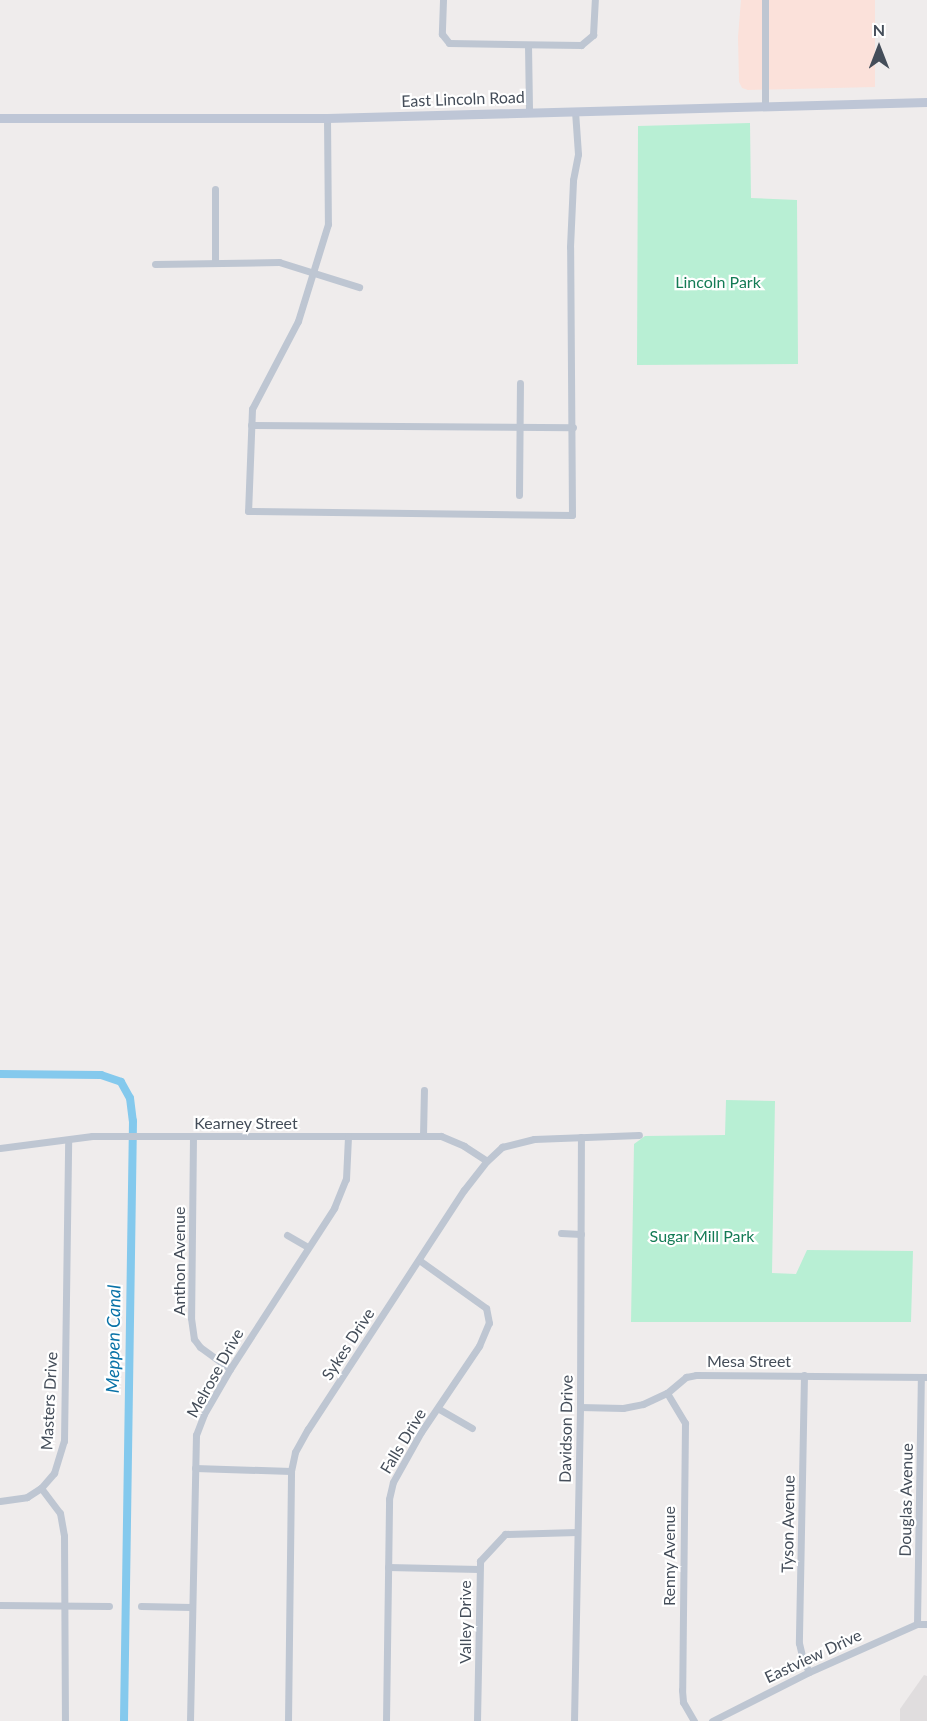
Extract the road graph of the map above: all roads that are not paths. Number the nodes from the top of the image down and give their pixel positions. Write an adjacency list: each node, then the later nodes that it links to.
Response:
1 (443, 0): 4 (street)
2 (595, 0): 4 (street)
3 (765, 0): 6 (street)
4 (528, 45): 8 (street)
5 (927, 102): 6 (main road, East Lincoln Road)
6 (765, 107): 7 (main road, East Lincoln Road)
7 (575, 111): 8 (main road, East Lincoln Road); 19 (street)
8 (529, 112): 10 (main road, East Lincoln Road)
9 (0, 118): 10 (main road, East Lincoln Road)
10 (327, 118): 14 (street)
11 (215, 189): 12 (street)
12 (215, 263): 13 (street); 14 (street)
13 (155, 264)
14 (315, 272): 15 (street); 17 (street)
15 (359, 287)
16 (520, 383): 18 (street)
17 (252, 425): 18 (street); 19 (street)
18 (520, 427): 19 (street); 20 (street)
19 (573, 427)
20 (519, 495)
21 (424, 1090): 25 (street)
22 (639, 1135): 26 (street, Sykes Drive)
23 (193, 1136): 24 (street, Kearney Street); 27 (street, Kearney Street); 35 (street, Anthon Avenue)
24 (348, 1136): 25 (street, Kearney Street); 33 (street, Melrose Drive)
25 (423, 1136): 29 (street, Kearney Street)
26 (581, 1137): 29 (street, Sykes Drive); 31 (street, Davidson Drive)
27 (68, 1141): 28 (street, Kearney Street); 44 (street, Masters Drive)
28 (0, 1148)
29 (487, 1161): 34 (street, Sykes Drive)
30 (561, 1233): 31 (street)
31 (580, 1234): 39 (street, Davidson Drive)
32 (287, 1235): 33 (street)
33 (308, 1247): 35 (street, Melrose Drive)
34 (418, 1260): 40 (street, Falls Drive); 43 (street, Sykes Drive)
35 (230, 1369): 42 (street, Melrose Drive)
36 (804, 1375): 37 (street, Mesa Street); 38 (street, Mesa Street); 56 (street, Tyson Avenue)
37 (924, 1377): 54 (street, Douglas Avenue)
38 (667, 1393): 39 (street, Mesa Street); 63 (street, Renny Avenue)
39 (580, 1407): 46 (street, Davidson Drive)
40 (439, 1409): 41 (street); 47 (street, Falls Drive)
41 (472, 1428)
42 (195, 1468): 43 (street); 53 (street, Melrose Drive)
43 (291, 1471): 59 (street, Sykes Drive)
44 (41, 1488): 45 (street); 50 (street)
45 (0, 1501)
46 (577, 1532): 48 (street, Valley Drive); 62 (street, Davidson Drive)
47 (388, 1567): 48 (street); 60 (street, Falls Drive)
48 (479, 1569): 61 (street, Valley Drive)
49 (0, 1605): 50 (street)
50 (63, 1605): 51 (street); 57 (street)
51 (109, 1606)
52 (141, 1606): 53 (street)
53 (191, 1607): 58 (street, Melrose Drive)
54 (917, 1624): 55 (street, Eastview Drive); 56 (street, Eastview Drive)
55 (927, 1624)
56 (809, 1672): 64 (street, Eastview Drive)
57 (64, 1721)
58 (190, 1721)
59 (288, 1721)
60 (386, 1721)
61 (477, 1721)
62 (574, 1721)
63 (694, 1721)
64 (712, 1721)

